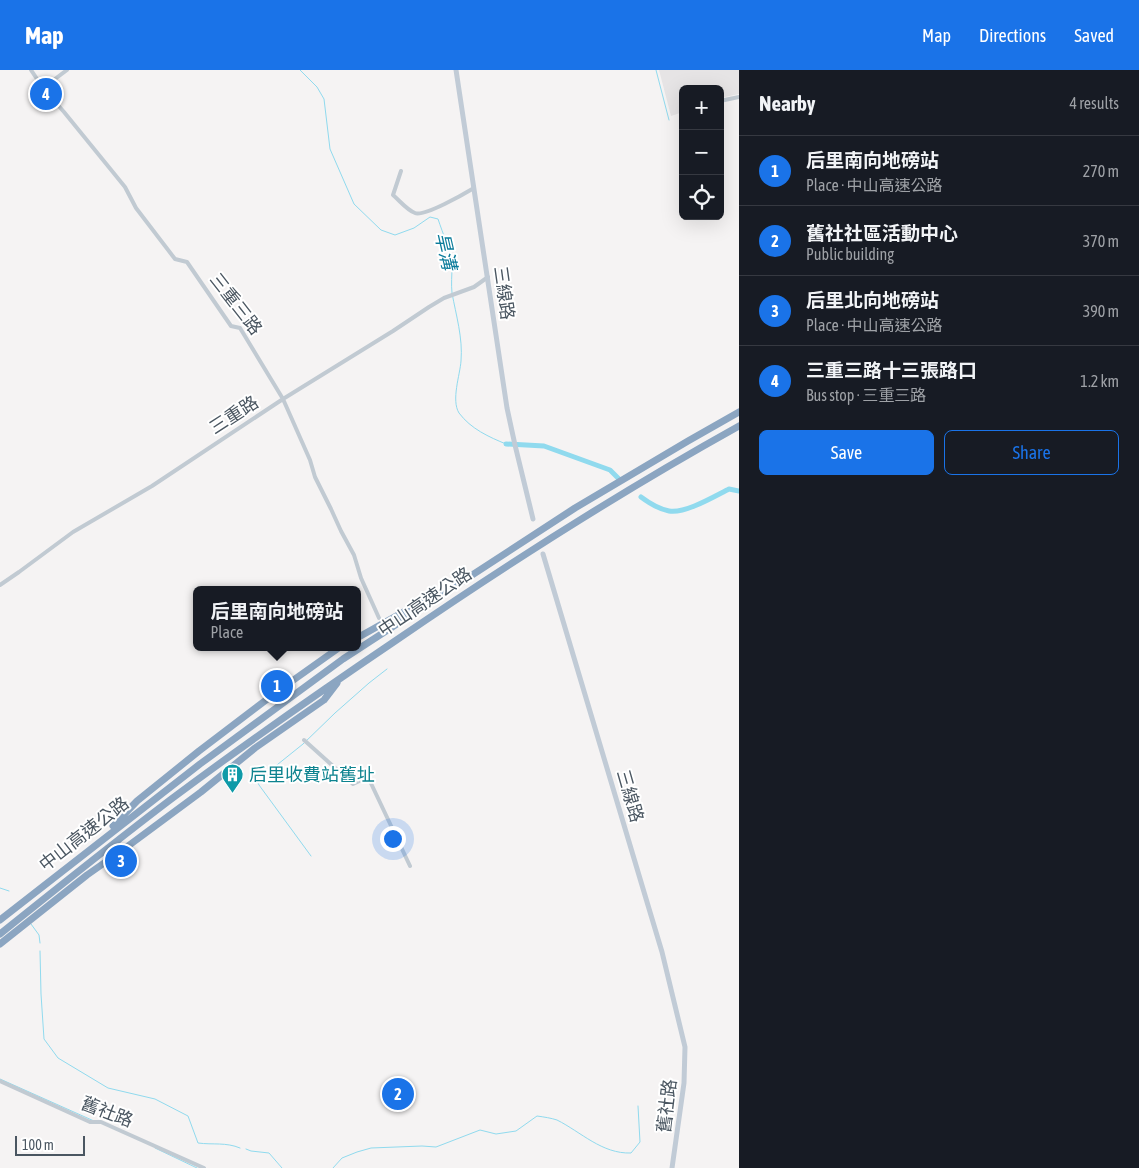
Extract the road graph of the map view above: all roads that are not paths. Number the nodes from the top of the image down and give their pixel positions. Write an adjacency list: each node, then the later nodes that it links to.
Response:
1 (30, 70): 4 (street, 三重三路)
2 (67, 70): 4 (street)
3 (456, 70): 8 (street, 三線路)
4 (43, 88): 10 (street, 三重三路)
5 (739, 97): 6 (street)
6 (724, 100)
7 (401, 171): 8 (street)
8 (474, 188): 9 (street, 三線路)
9 (488, 277): 10 (street, 三重路); 13 (street, 三線路)
10 (283, 399): 16 (street, 三重路); 17 (street, 三重三路)
11 (739, 412): 15 (highway, 中山高速公路)
12 (739, 426): 22 (highway, 中山高速公路)
13 (533, 519)
14 (543, 554): 29 (street, 三線路)
15 (500, 557): 18 (highway); 19 (highway, 中山高速公路)
16 (0, 585)
17 (379, 618)
18 (361, 636)
19 (361, 647)
20 (334, 651): 24 (highway)
21 (355, 651): 24 (highway, 中山高速公路)
22 (344, 675): 27 (highway, 中山高速公路); 28 (highway)
23 (304, 740): 25 (street)
24 (92, 847): 26 (highway, 中山高速公路)
25 (410, 866)
26 (0, 920)
27 (0, 934)
28 (0, 944)
29 (686, 1047): 32 (street, 舊社路)
30 (0, 1082): 31 (street, 舊社路)
31 (204, 1168)
32 (672, 1168)

